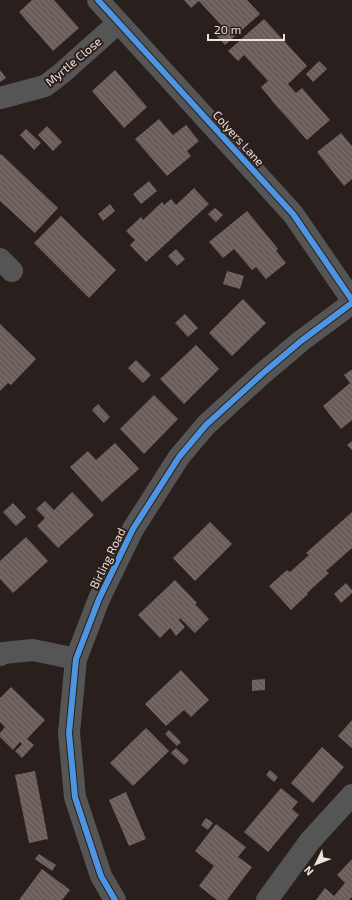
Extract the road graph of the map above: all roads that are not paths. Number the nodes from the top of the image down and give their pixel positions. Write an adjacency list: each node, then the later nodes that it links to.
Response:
1 (98, 0): 2 (street, Colyers Lane)
2 (118, 23): 3 (street, Myrtle Close); 4 (street, Colyers Lane)
3 (0, 98)
4 (352, 300)
5 (352, 303): 7 (street, Birling Road)
6 (0, 655): 7 (street)
7 (76, 659): 9 (street, Birling Road)
8 (352, 795): 10 (street)
9 (115, 900)
10 (267, 900)

